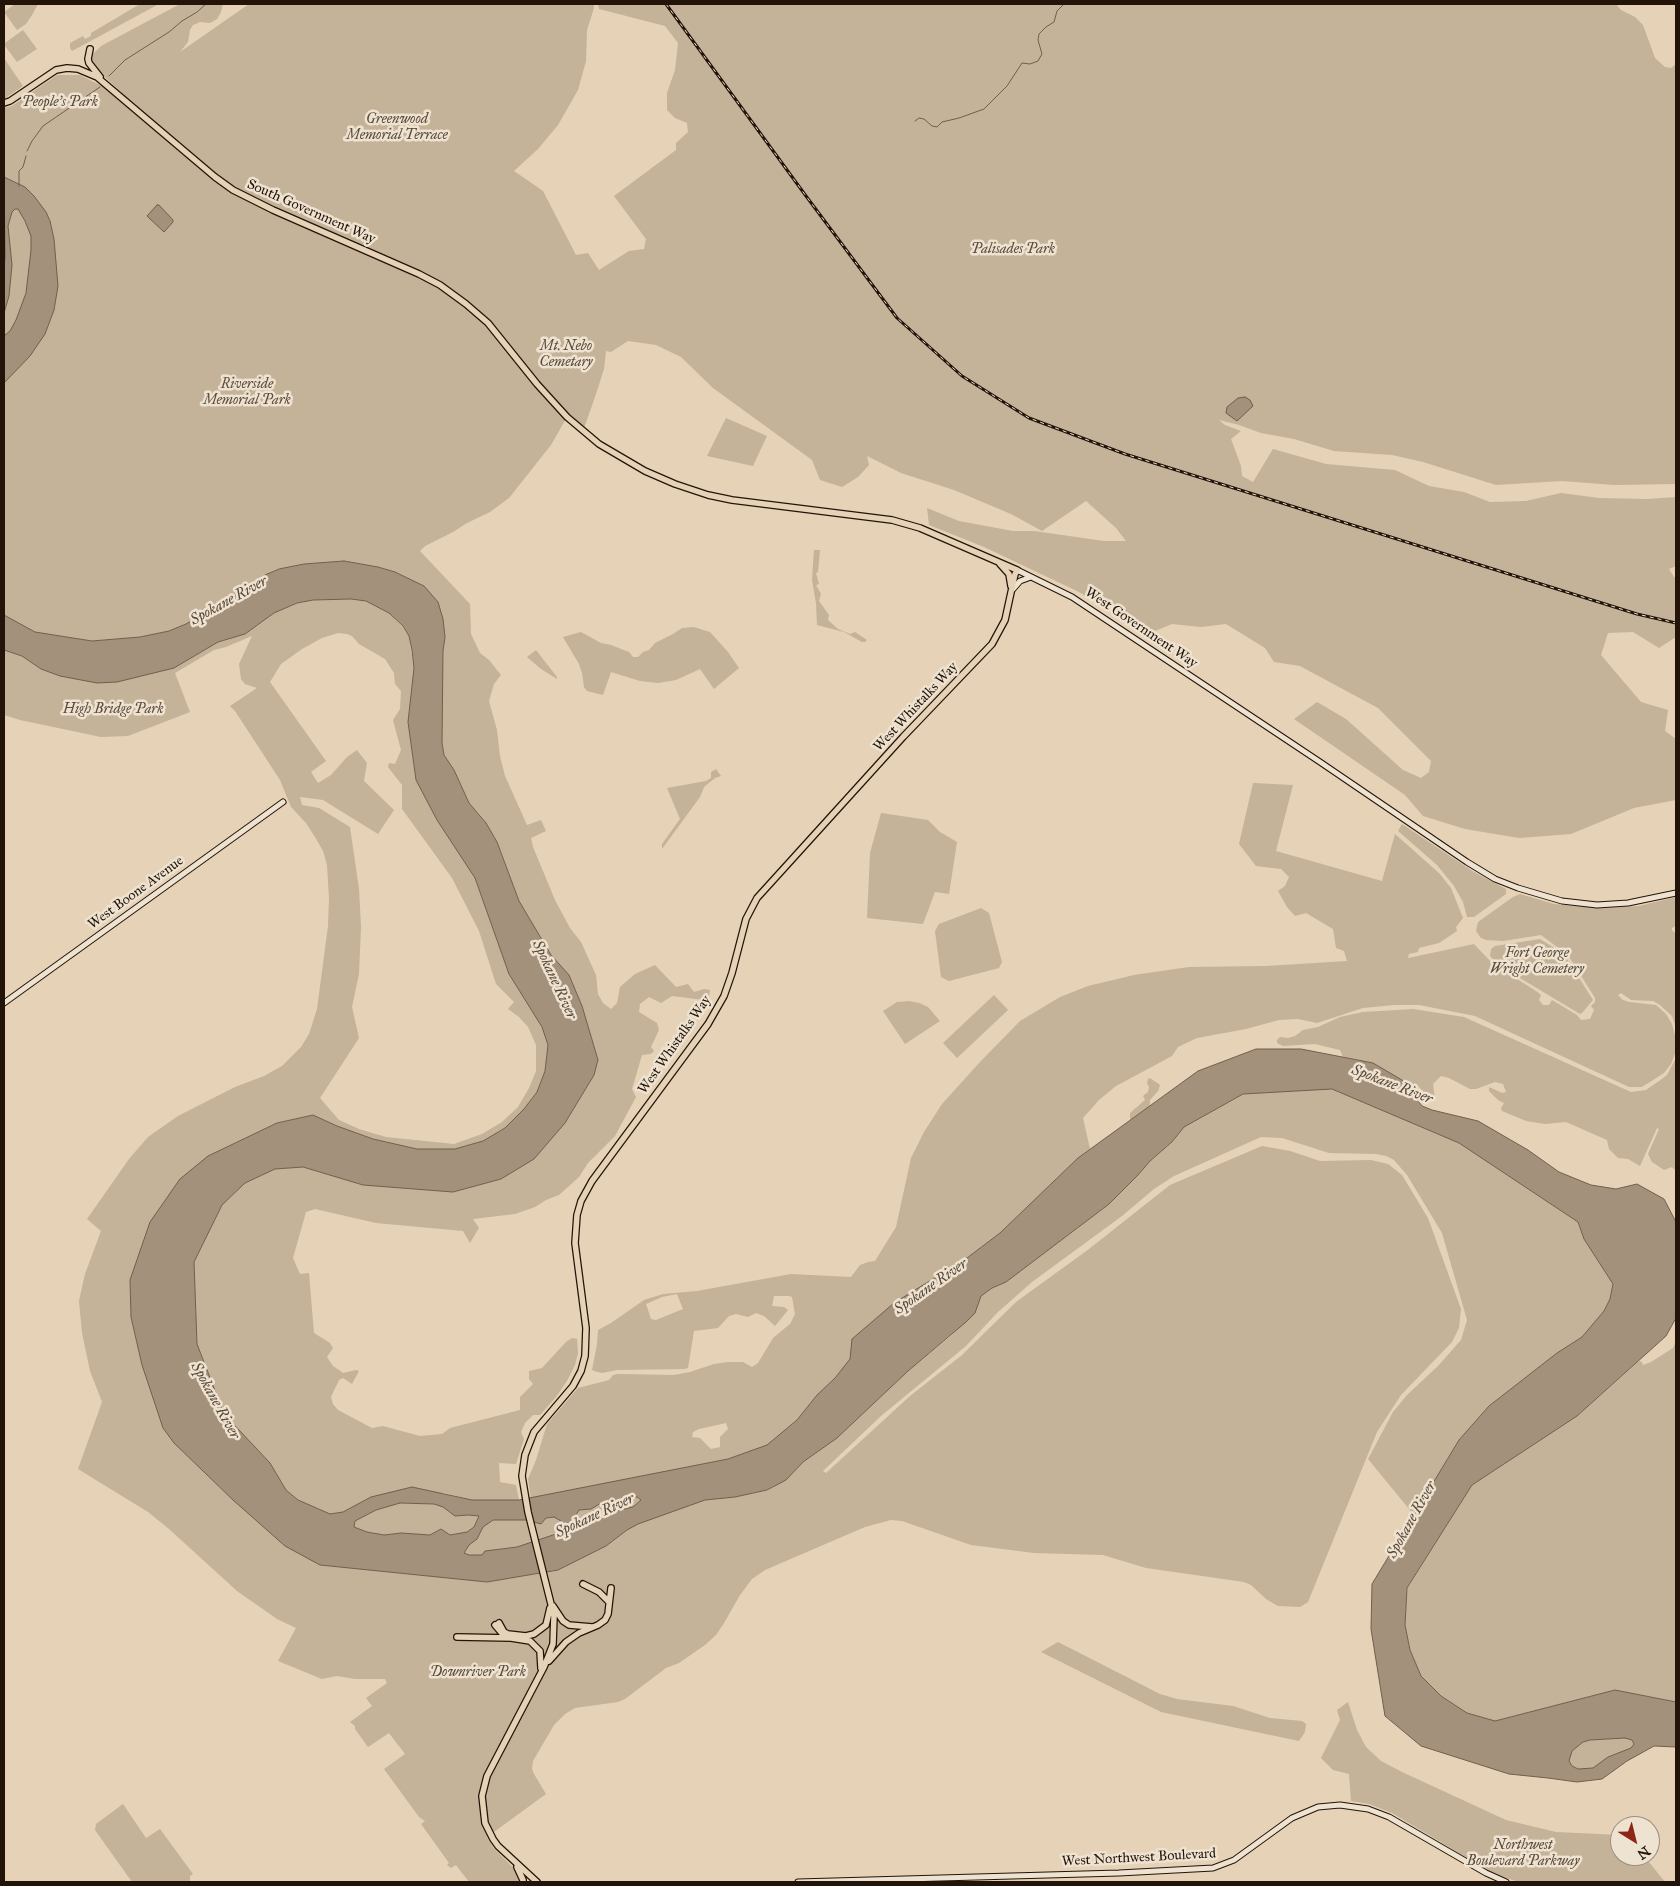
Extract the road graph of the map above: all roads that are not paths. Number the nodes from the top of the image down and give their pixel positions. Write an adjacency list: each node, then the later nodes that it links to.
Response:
1 (90, 49): 2 (main road)
2 (103, 81): 3 (main road, South Government Way); 4 (main road, South Government Way)
3 (4, 103)
4 (567, 417): 5 (main road, West Government Way)
5 (997, 561): 6 (main road, West Government Way); 8 (main road)
6 (1016, 572): 7 (main road, West Government Way); 8 (main road, West Whistalks Way)
7 (1031, 577): 8 (main road); 10 (main road, West Government Way)
8 (1012, 592): 14 (main road, West Whistalks Way)
9 (283, 802): 11 (main road, West Boone Avenue)
10 (1676, 893)
11 (4, 1003)
12 (583, 1584): 15 (main road)
13 (611, 1588): 15 (main road)
14 (550, 1598): 16 (main road); 18 (main road); 19 (main road)
15 (608, 1602): 16 (main road)
16 (594, 1627): 19 (main road)
17 (457, 1637): 18 (main road)
18 (507, 1638): 19 (main road)
19 (540, 1675): 20 (main road)
20 (515, 1862): 21 (main road); 22 (main road)
21 (523, 1882)
22 (537, 1882)
23 (798, 1882): 24 (main road, West Northwest Boulevard)
24 (1506, 1882)

